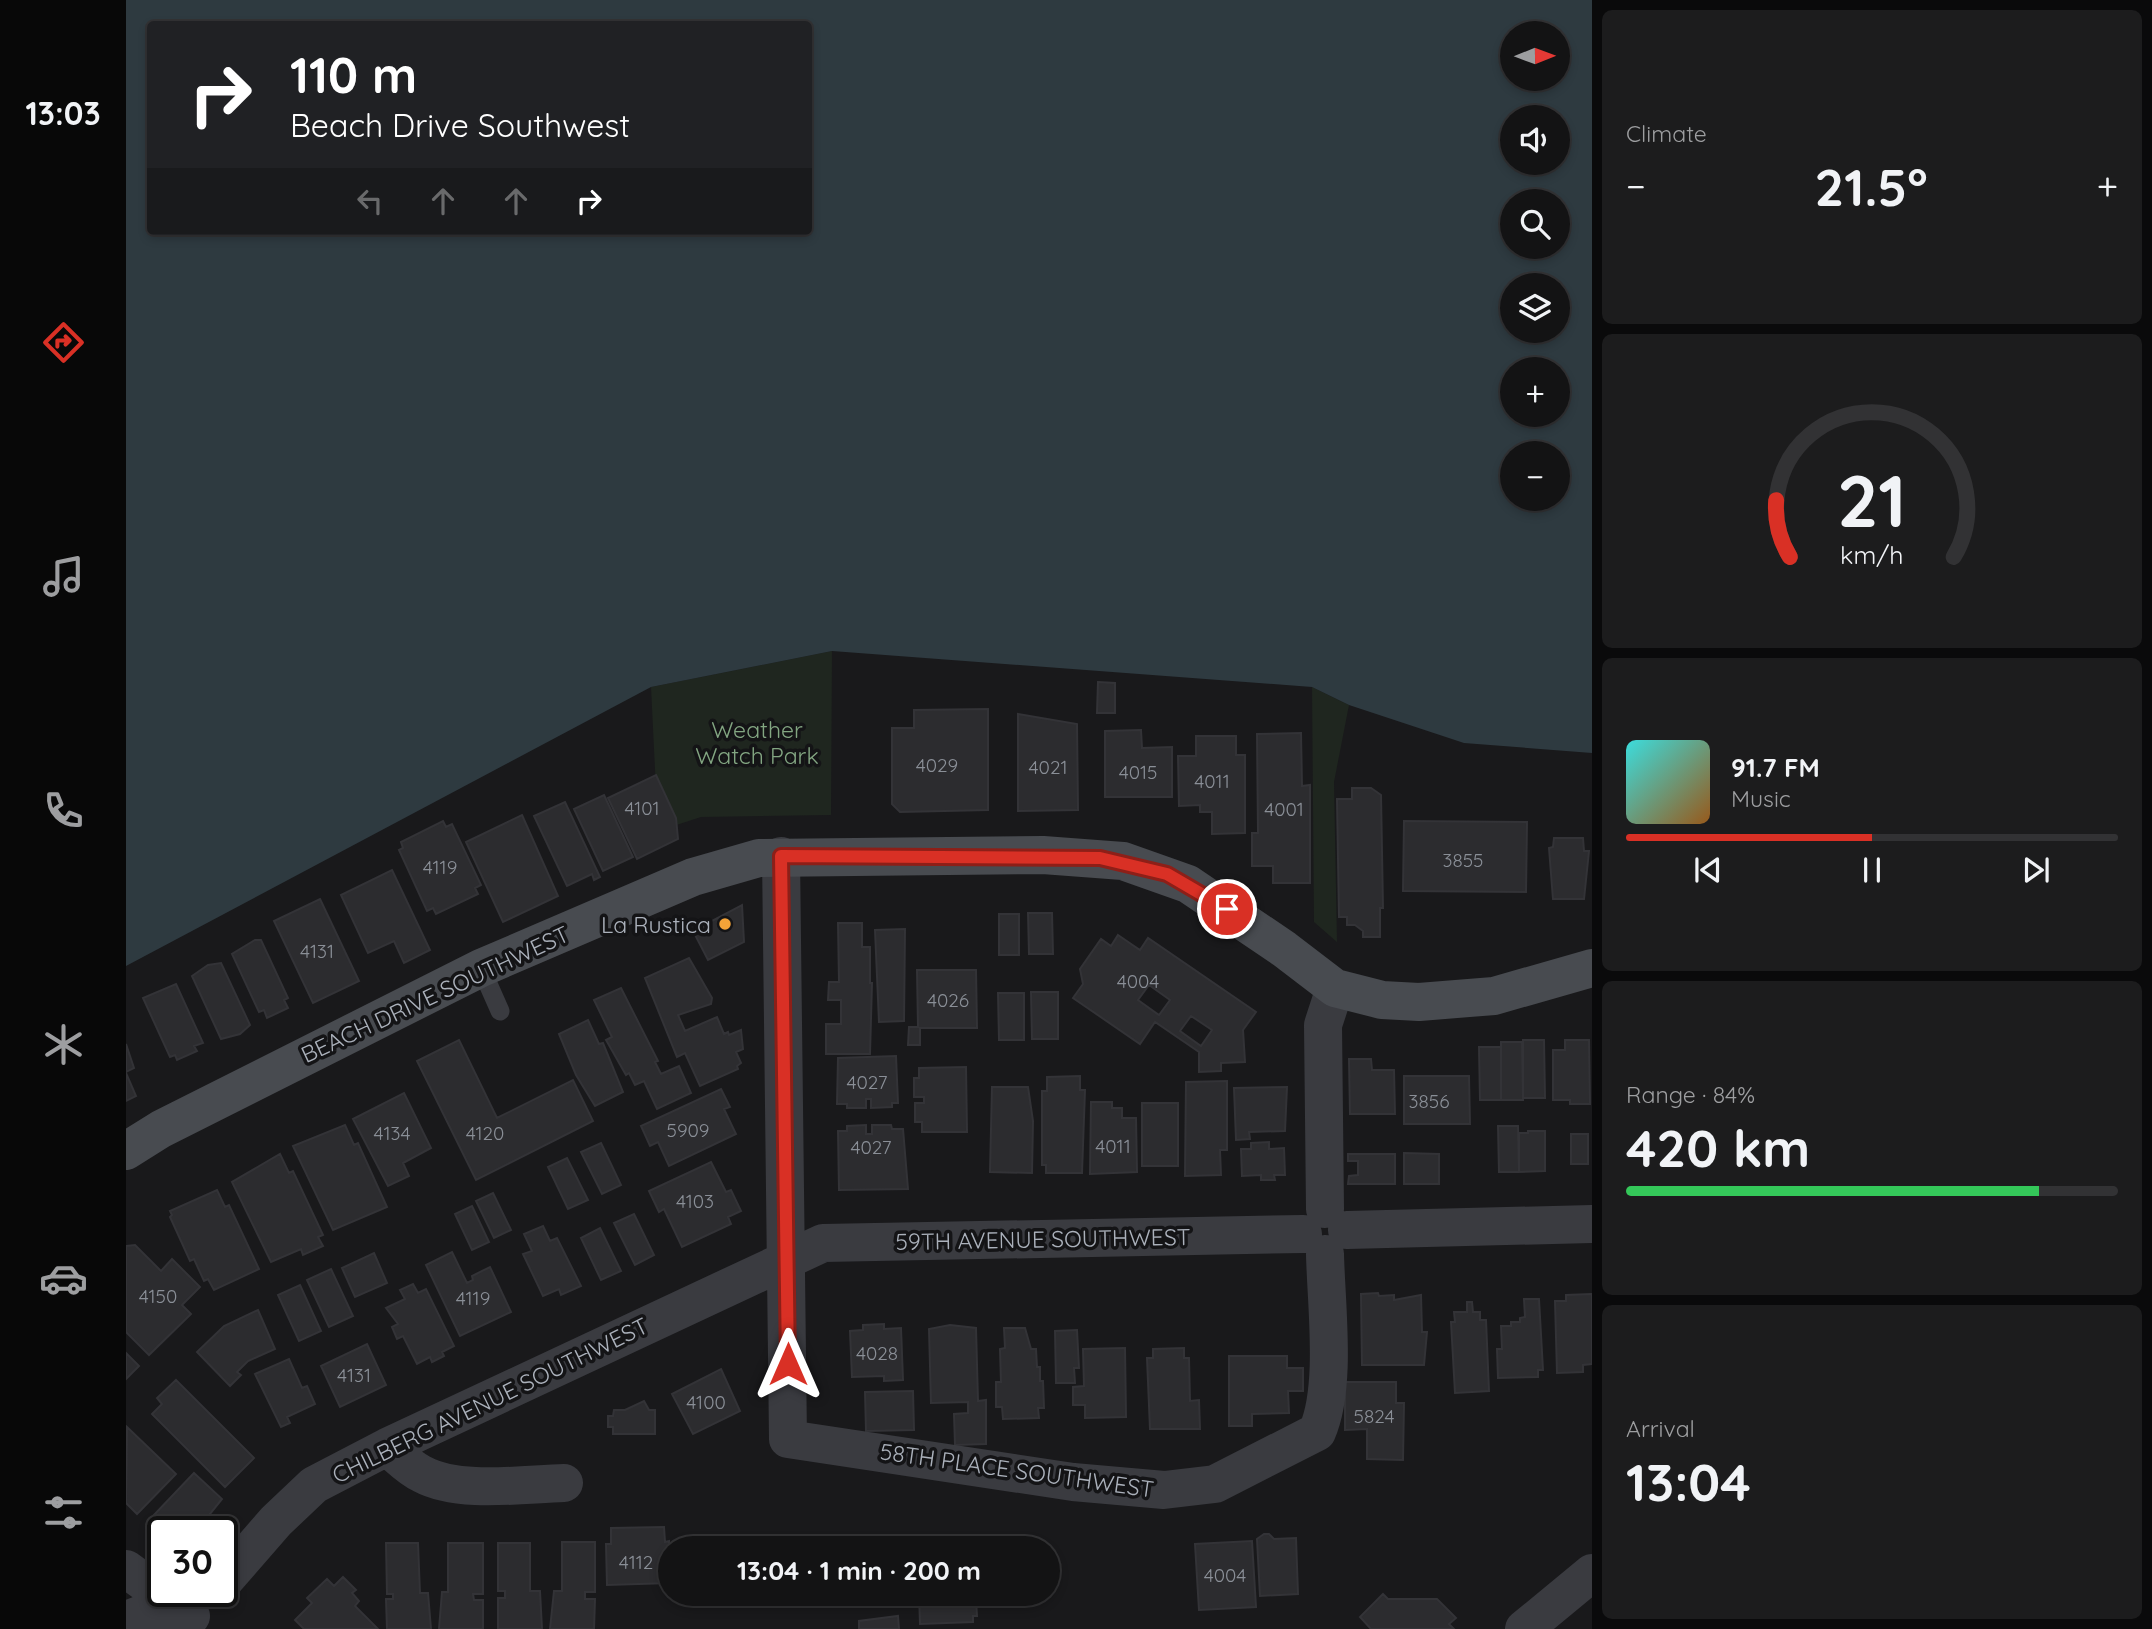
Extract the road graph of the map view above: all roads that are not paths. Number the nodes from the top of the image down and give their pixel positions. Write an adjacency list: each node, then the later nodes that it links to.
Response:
1 (781, 856): 2 (main road, BEACH DRIVE SOUTHWEST); 4 (main road, BEACH DRIVE SOUTHWEST); 9 (street)
2 (481, 968): 5 (lane); 6 (main road, BEACH DRIVE SOUTHWEST)
3 (1592, 968): 4 (main road, BEACH DRIVE SOUTHWEST)
4 (1335, 988): 8 (street)
5 (500, 1011)
6 (126, 1151)
7 (1592, 1224): 8 (street, 59TH AVENUE SOUTHWEST)
8 (1325, 1232): 9 (street, 59TH AVENUE SOUTHWEST); 9 (street, 58TH PLACE SOUTHWEST)
9 (787, 1258): 10 (street, CHILBERG AVENUE SOUTHWEST)
10 (387, 1447): 11 (street); 12 (street, CHILBERG AVENUE SOUTHWEST)
11 (564, 1483)
12 (238, 1565)
13 (126, 1569): 15 (street)
14 (1592, 1573): 17 (street)
15 (197, 1612): 16 (street)
16 (126, 1620)
17 (1524, 1629)

